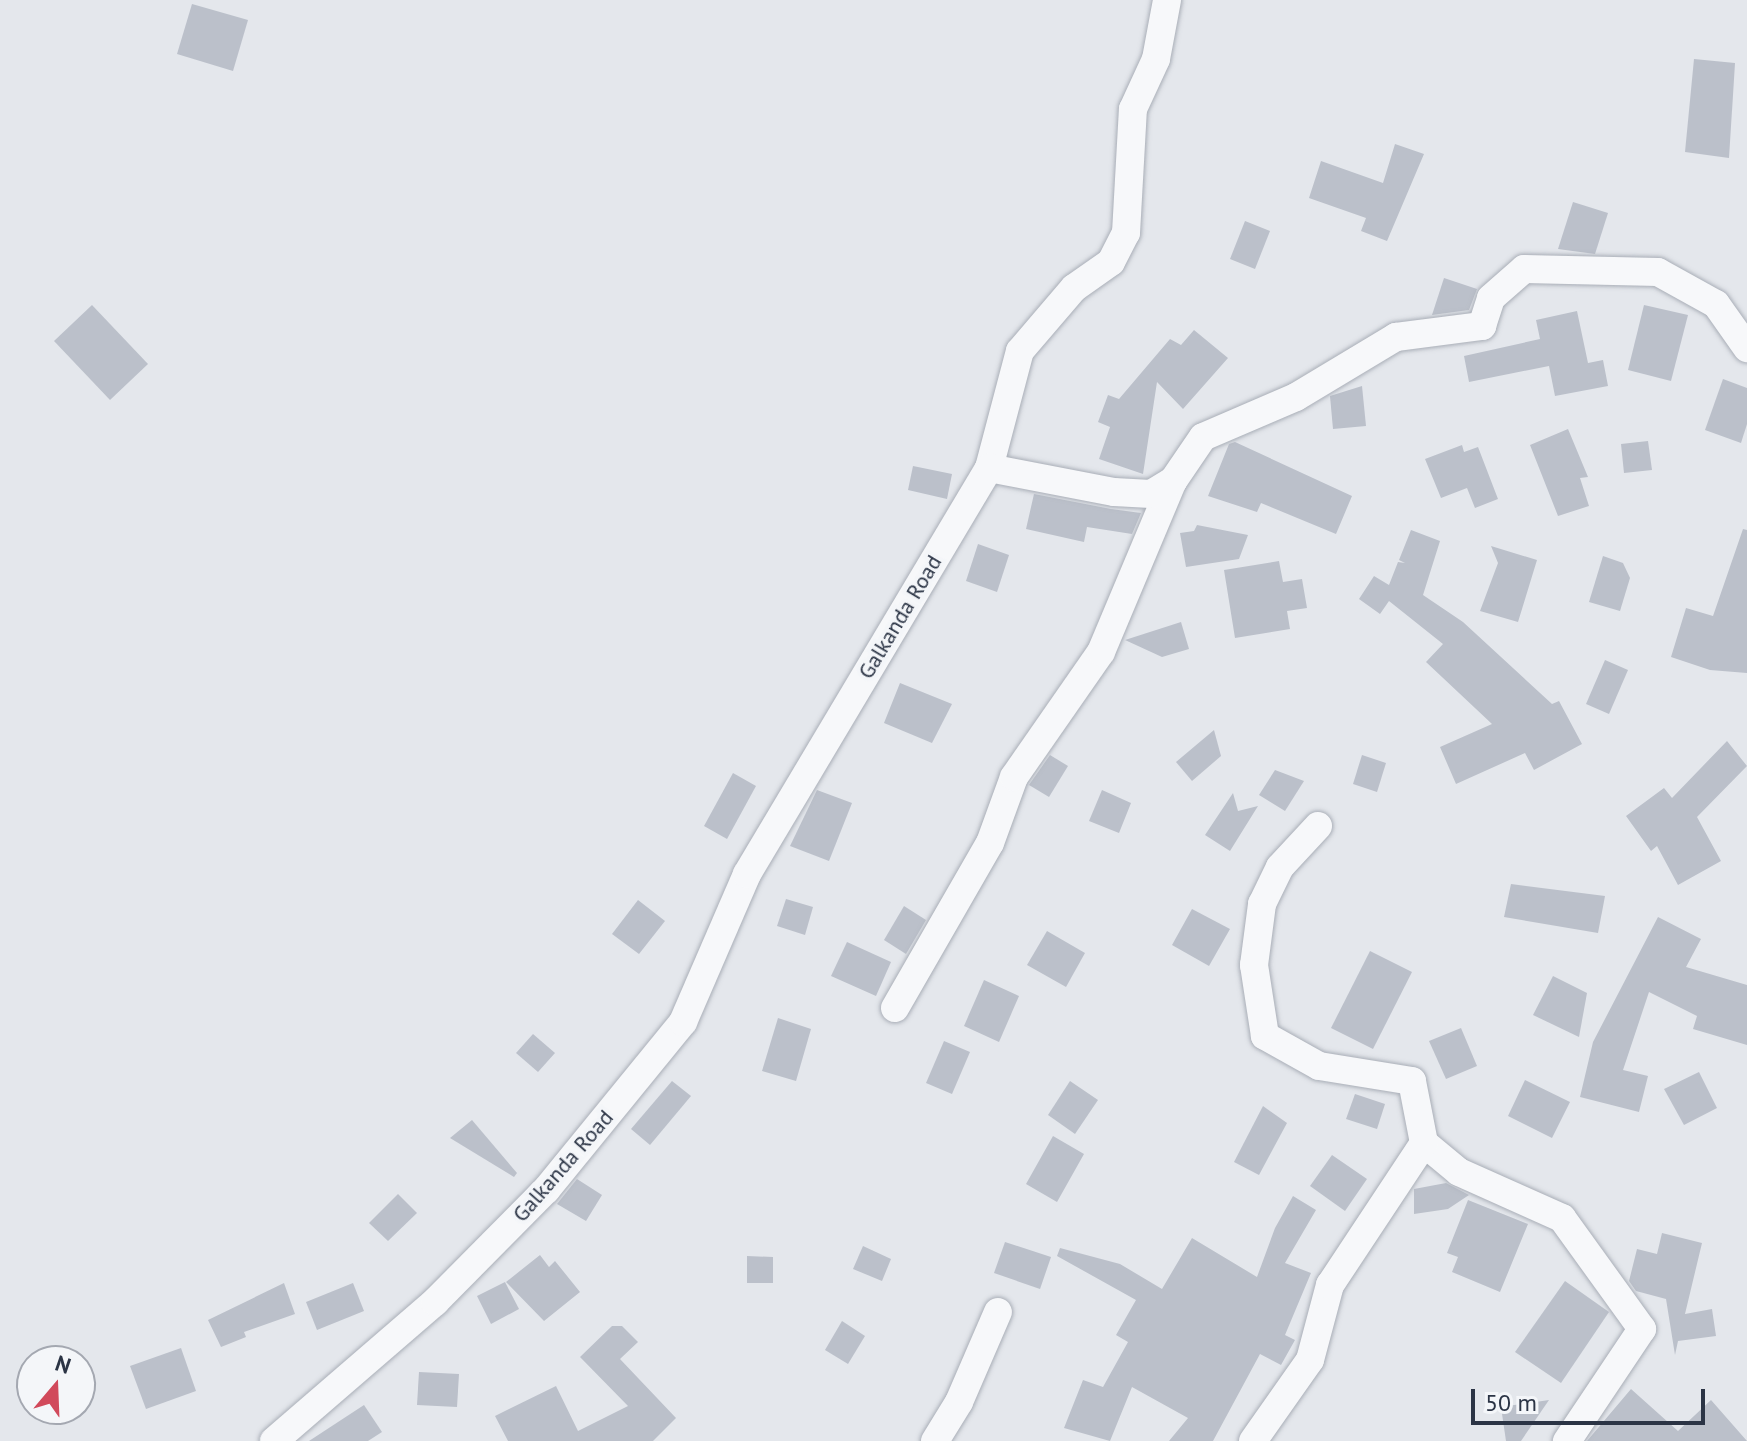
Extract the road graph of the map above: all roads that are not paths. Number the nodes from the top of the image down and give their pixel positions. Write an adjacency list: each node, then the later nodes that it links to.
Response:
1 (1167, 0): 3 (street, Galkanda Road)
2 (1747, 348): 4 (street)
3 (989, 468): 4 (street); 9 (street, Galkanda Road)
4 (1173, 481): 6 (street)
5 (1318, 826): 7 (street)
6 (895, 1008)
7 (1424, 1143): 11 (street); 12 (street)
8 (998, 1312): 10 (street)
9 (274, 1441)
10 (935, 1441)
11 (1253, 1441)
12 (1567, 1441)

